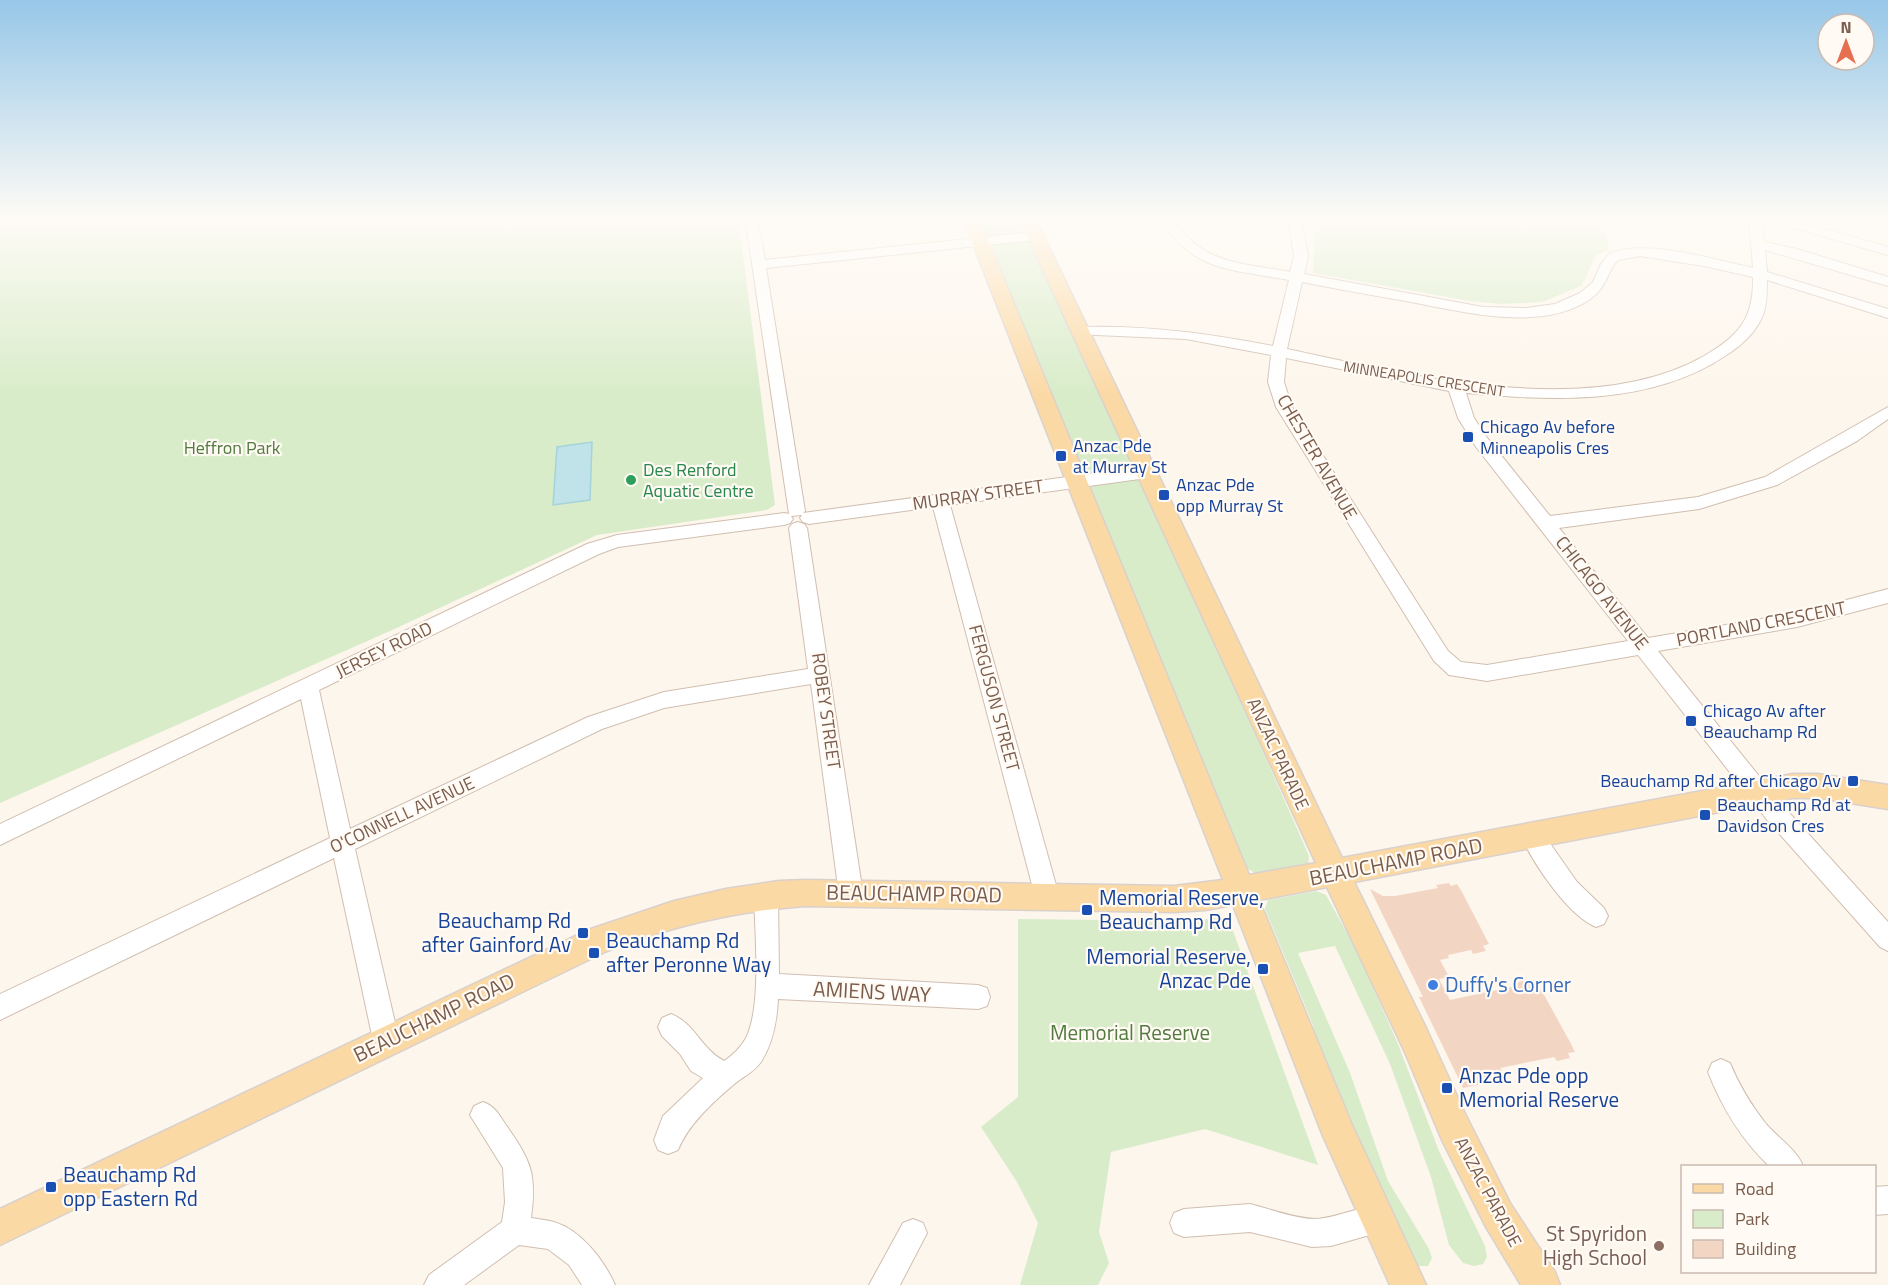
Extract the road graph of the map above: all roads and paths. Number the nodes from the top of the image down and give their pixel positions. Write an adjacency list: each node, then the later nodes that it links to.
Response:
1 (1759, 275): 14 (street, MINNEAPOLIS CRESCENT)
2 (760, 276): 19 (street, ROBEY STREET)
3 (995, 276): 17 (main road)
4 (1054, 276): 12 (main road, ANZAC PARADE)
5 (1286, 276): 9 (street)
6 (1603, 276): 9 (street)
7 (1763, 276): 11 (street)
8 (1869, 276): 10 (street)
9 (1297, 278): 13 (street, CHESTER AVENUE)
10 (1888, 282)
11 (1888, 314)
12 (1078, 331): 13 (street, MINNEAPOLIS CRESCENT); 16 (main road, ANZAC PARADE)
13 (1279, 353): 14 (street, MINNEAPOLIS CRESCENT); 23 (street, CHESTER AVENUE)
14 (1456, 387): 20 (street, CHICAGO AVENUE)
15 (1888, 412): 20 (street)
16 (1147, 472): 17 (street, MURRAY STREET); 31 (main road, ANZAC PARADE)
17 (1078, 481): 18 (street, MURRAY STREET); 32 (main road)
18 (940, 501): 19 (street, MURRAY STREET); 35 (street, FERGUSON STREET)
19 (796, 519): 24 (street, ROBEY STREET); 25 (street, JERSEY ROAD)
20 (1546, 523): 22 (street, CHICAGO AVENUE)
21 (1888, 596): 22 (street, PORTLAND CRESCENT)
22 (1643, 645): 23 (street, PORTLAND CRESCENT); 26 (street, CHICAGO AVENUE)
23 (1456, 669)
24 (820, 675): 30 (street, O'CONNELL AVENUE); 33 (street, ROBEY STREET)
25 (308, 687): 28 (street, JERSEY ROAD); 30 (street)
26 (1760, 792): 27 (main road, BEAUCHAMP ROAD); 29 (main road, BEAUCHAMP ROAD); 37 (street, CHICAGO AVENUE)
27 (1888, 797)
28 (0, 835)
29 (1532, 836): 31 (main road, BEAUCHAMP ROAD); 36 (street)
30 (341, 844): 40 (street, O'CONNELL AVENUE); 42 (street)
31 (1334, 873): 32 (main road, BEAUCHAMP ROAD); 57 (main road, ANZAC PARADE)
32 (1243, 891): 35 (main road, BEAUCHAMP ROAD); 48 (main road)
33 (852, 894): 34 (main road, BEAUCHAMP ROAD); 35 (main road, BEAUCHAMP ROAD)
34 (766, 895): 38 (street); 42 (main road, BEAUCHAMP ROAD)
35 (1047, 896)
36 (1596, 916)
37 (1888, 939)
38 (765, 986): 39 (street, AMIENS WAY); 44 (street)
39 (978, 997)
40 (0, 1007)
41 (671, 1027): 44 (street)
42 (386, 1040): 50 (main road, BEAUCHAMP ROAD)
43 (1721, 1072): 47 (street)
44 (724, 1075): 46 (street)
45 (483, 1115): 51 (street)
46 (668, 1140)
47 (1787, 1165)
48 (1377, 1220): 49 (street); 56 (main road)
49 (1184, 1223)
50 (0, 1227)
51 (515, 1230): 53 (street); 54 (street)
52 (913, 1233): 55 (street)
53 (439, 1285)
54 (600, 1285)
55 (884, 1285)
56 (1408, 1285)
57 (1542, 1285)

